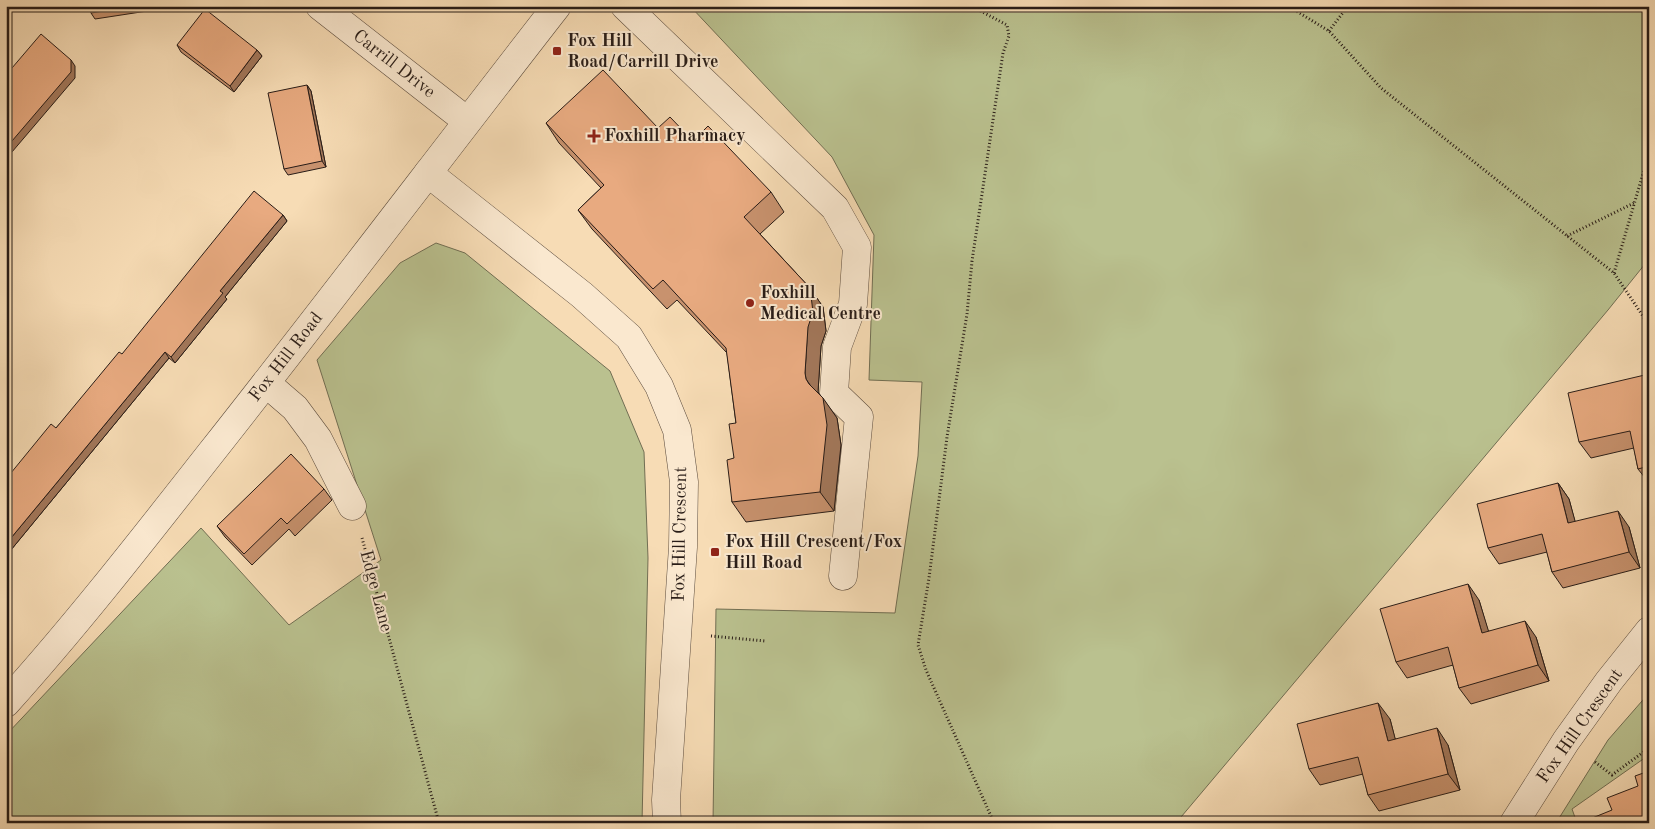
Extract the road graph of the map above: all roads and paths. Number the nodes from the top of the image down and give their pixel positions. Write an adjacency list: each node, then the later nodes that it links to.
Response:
1 (320, 6): 8 (street, Carrill Drive)
2 (557, 6): 8 (street, Fox Hill Road)
3 (625, 6): 17 (street)
4 (1288, 6): 7 (path)
5 (1348, 6): 7 (path)
6 (973, 7): 26 (path)
7 (1329, 31): 12 (path)
8 (467, 121): 10 (street, Fox Hill Road)
9 (1649, 153): 11 (path)
10 (428, 173): 15 (street, Fox Hill Road); 19 (street, Fox Hill Crescent)
11 (1634, 203): 12 (path); 13 (path)
12 (1567, 236): 13 (path)
13 (1614, 273): 14 (path)
14 (1649, 325)
15 (266, 383): 16 (street); 21 (street, Fox Hill Road)
16 (352, 506): 24 (path, Edge Lane)
17 (843, 576)
18 (1649, 631): 22 (street, Fox Hill Crescent)
19 (678, 633): 20 (path); 25 (street, Fox Hill Crescent)
20 (765, 641)
21 (6, 702)
22 (1566, 741): 23 (path); 27 (street, Fox Hill Crescent)
23 (1649, 748)
24 (439, 823)
25 (667, 823)
26 (994, 823)
27 (1514, 823)

